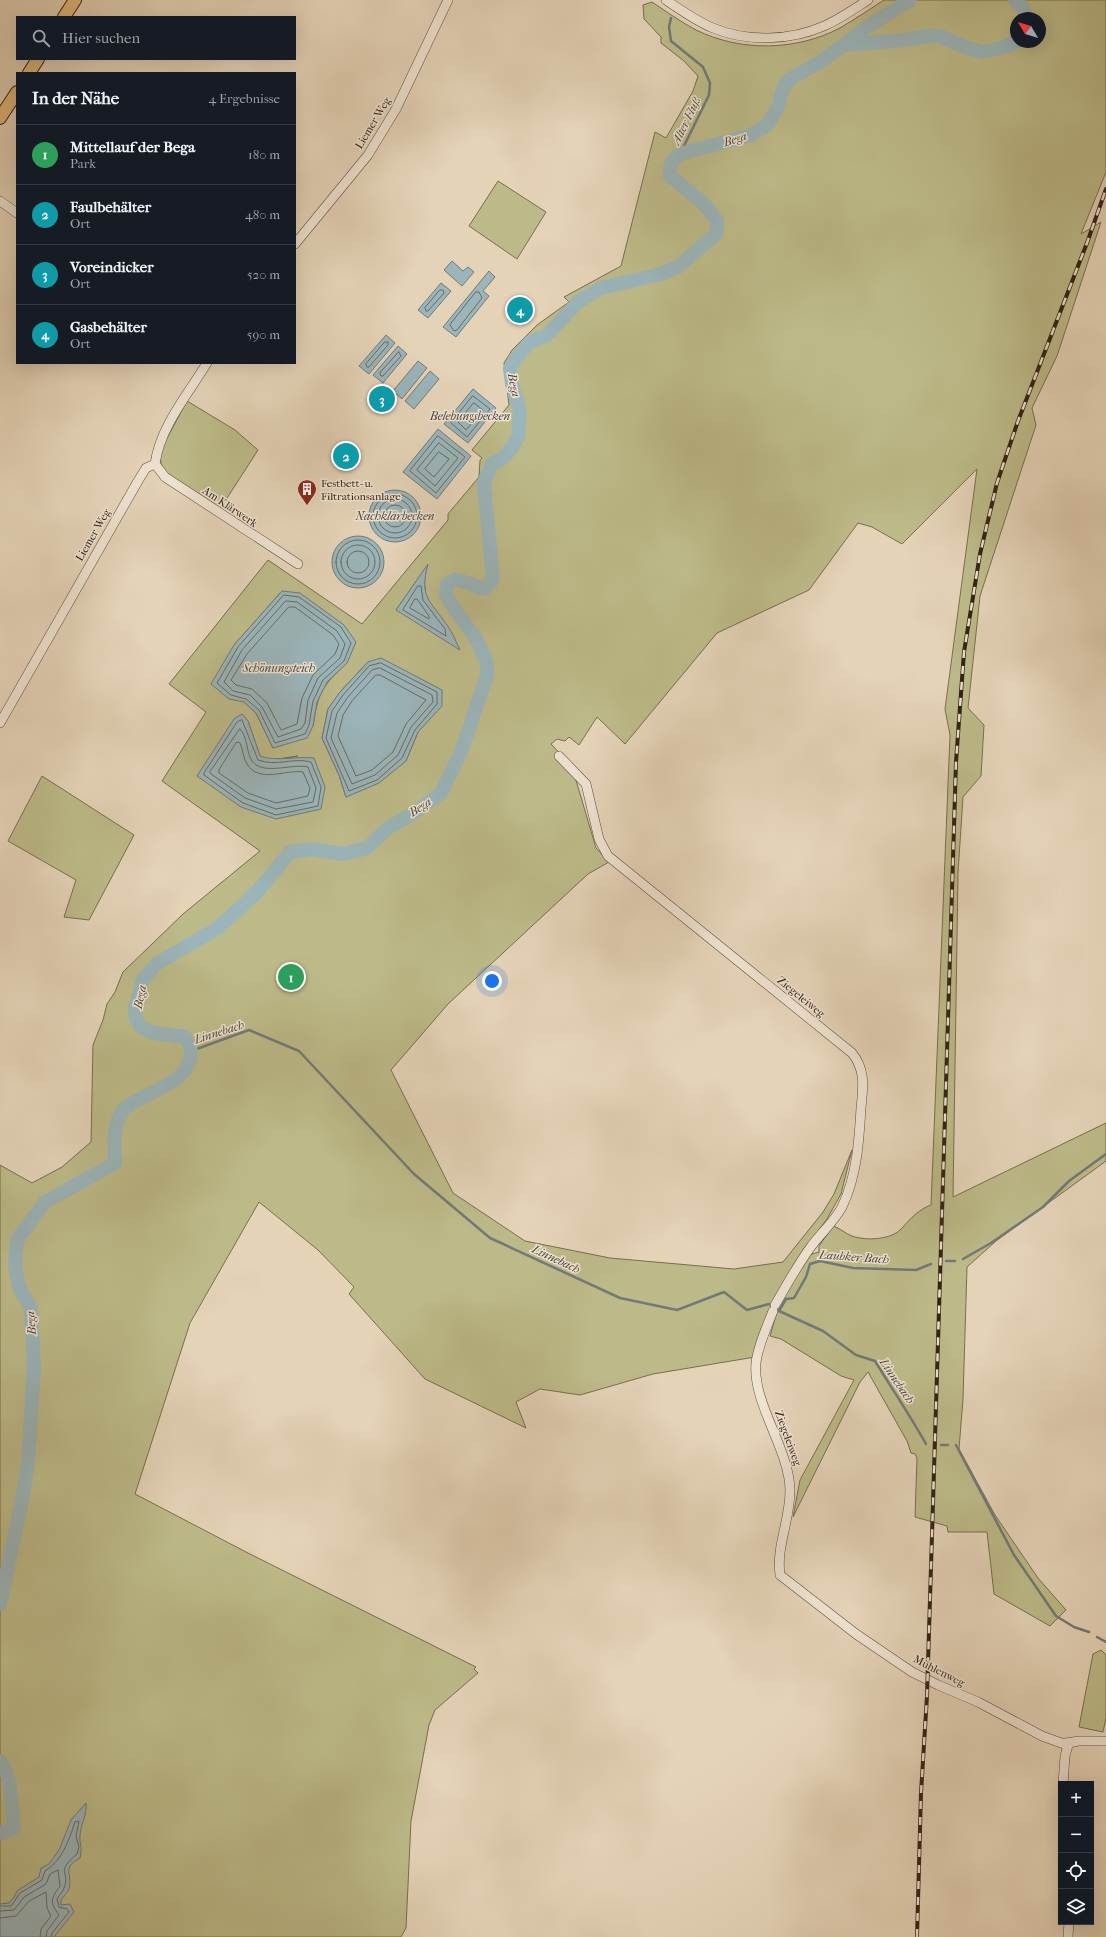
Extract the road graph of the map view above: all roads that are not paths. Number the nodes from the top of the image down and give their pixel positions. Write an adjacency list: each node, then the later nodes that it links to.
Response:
1 (75, 0): 5 (main road)
2 (448, 0): 12 (street, Liemer Weg)
3 (666, 0): 4 (street)
4 (868, 0)
5 (65, 16)
6 (37, 60): 7 (main road)
7 (30, 72)
8 (16, 94): 9 (main road)
9 (0, 118)
10 (0, 201): 11 (street)
11 (16, 212)
12 (296, 243)
13 (206, 364): 14 (street)
14 (155, 464): 15 (street, Am Klärwerk); 16 (street, Liemer Weg)
15 (298, 564)
16 (0, 723)
17 (559, 756): 18 (street, Ziegeleiweg)
18 (780, 1575): 20 (street, Mühlenweg)
19 (1106, 1741): 20 (street, Mühlenweg)
20 (1069, 1742): 21 (street)
21 (1062, 1781)
22 (1069, 1925): 23 (street)
23 (1068, 1937)

